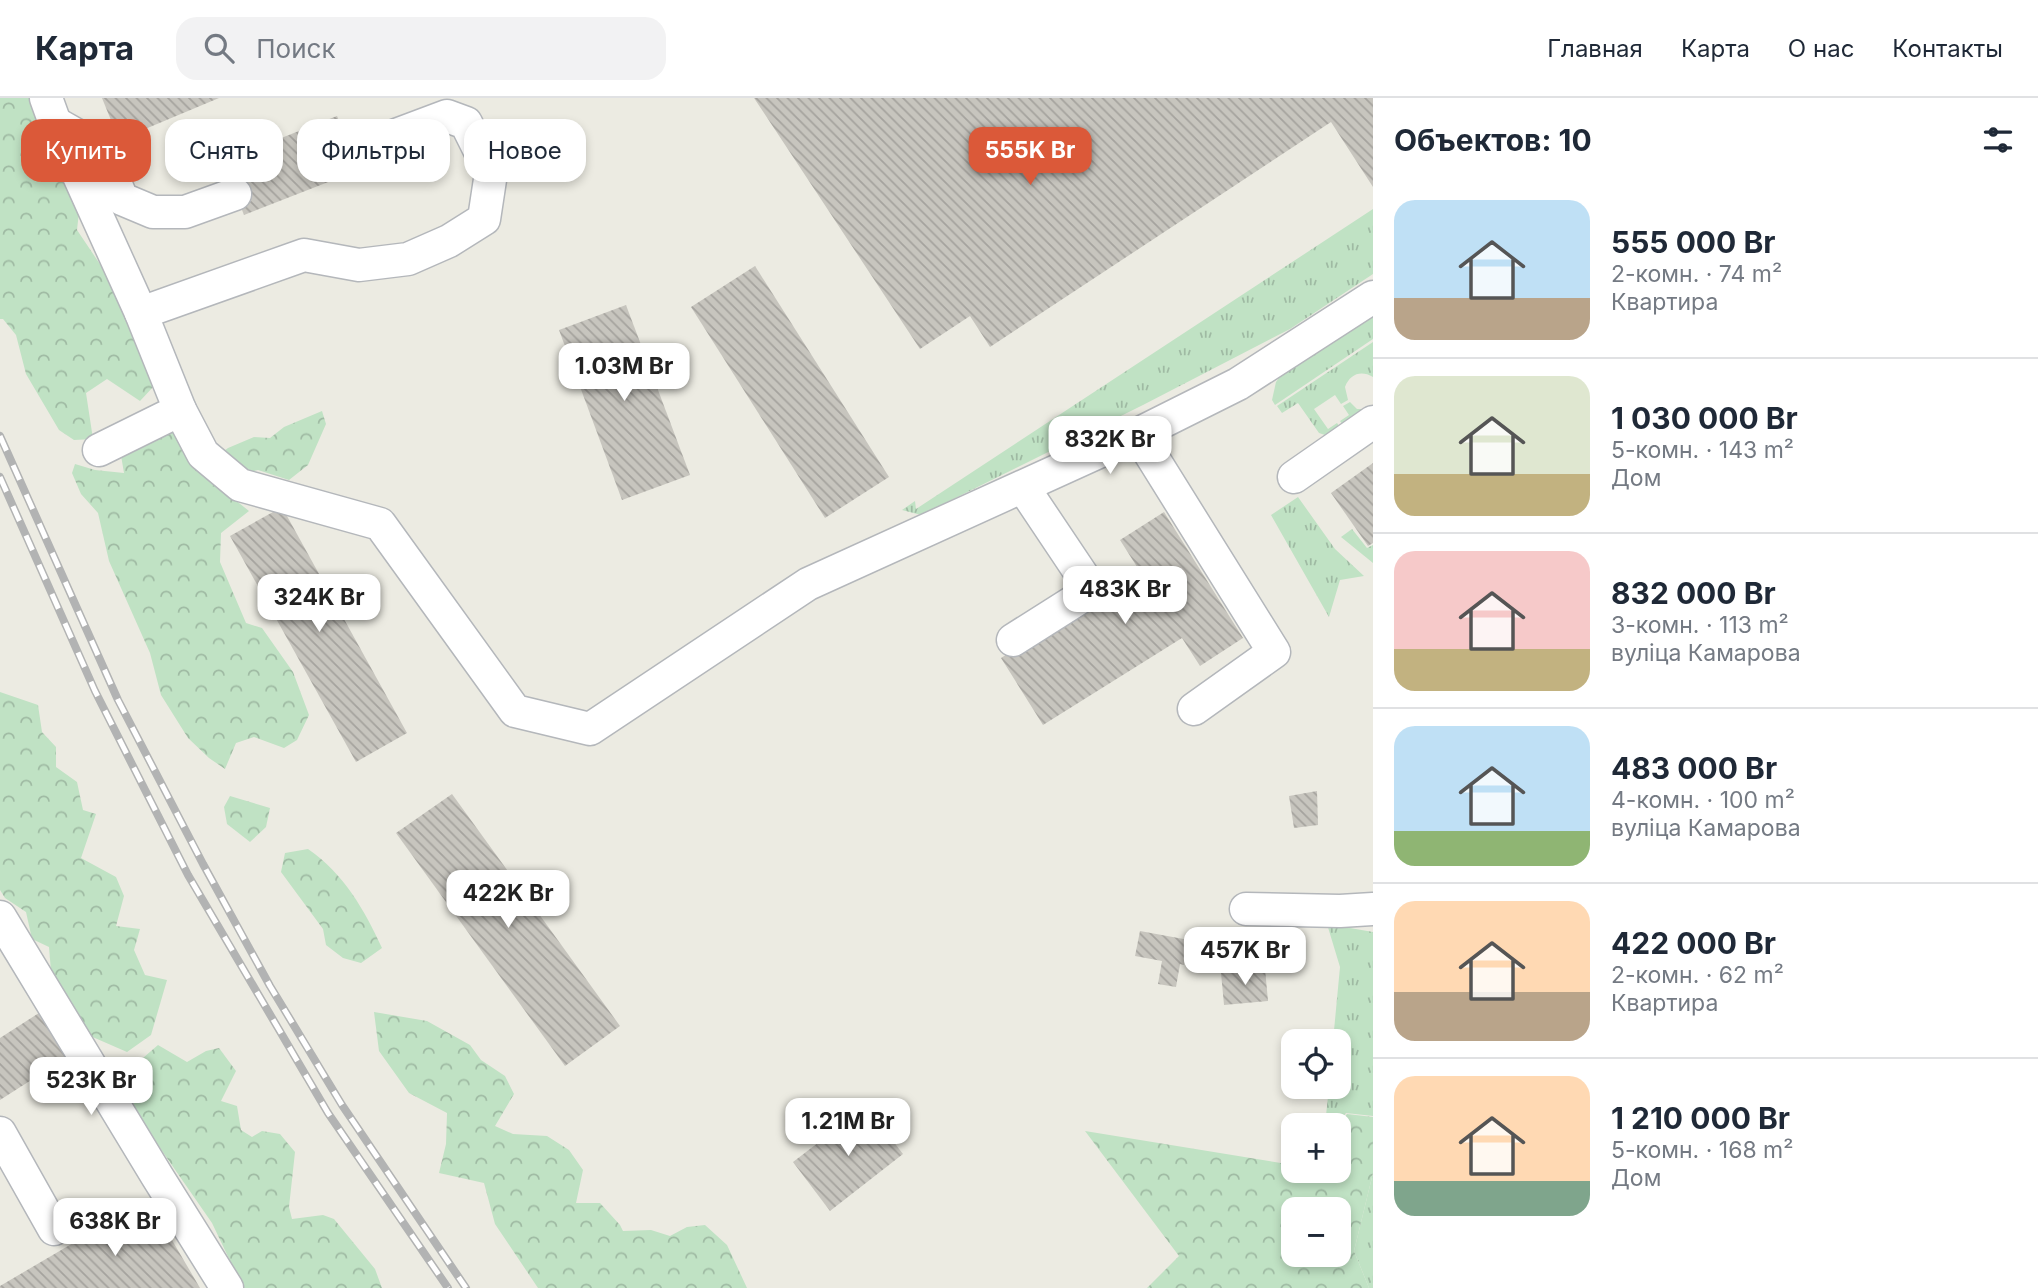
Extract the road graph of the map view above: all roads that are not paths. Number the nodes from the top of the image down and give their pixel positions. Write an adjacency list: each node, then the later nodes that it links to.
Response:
1 (50, 110): 3 (street); 5 (street)
2 (439, 119): 5 (street)
3 (235, 194)
4 (1373, 297): 8 (street)
5 (141, 313): 6 (street)
6 (180, 411): 9 (street); 11 (street)
7 (1373, 422): 10 (street)
8 (1138, 434): 11 (street); 13 (street)
9 (99, 450)
10 (1294, 477)
11 (1023, 487): 12 (street)
12 (1013, 640)
13 (1194, 709)
14 (1246, 909): 15 (street)
15 (1373, 909)
16 (0, 917): 19 (street)
17 (0, 1133): 18 (street)
18 (54, 1229)
19 (227, 1288)

